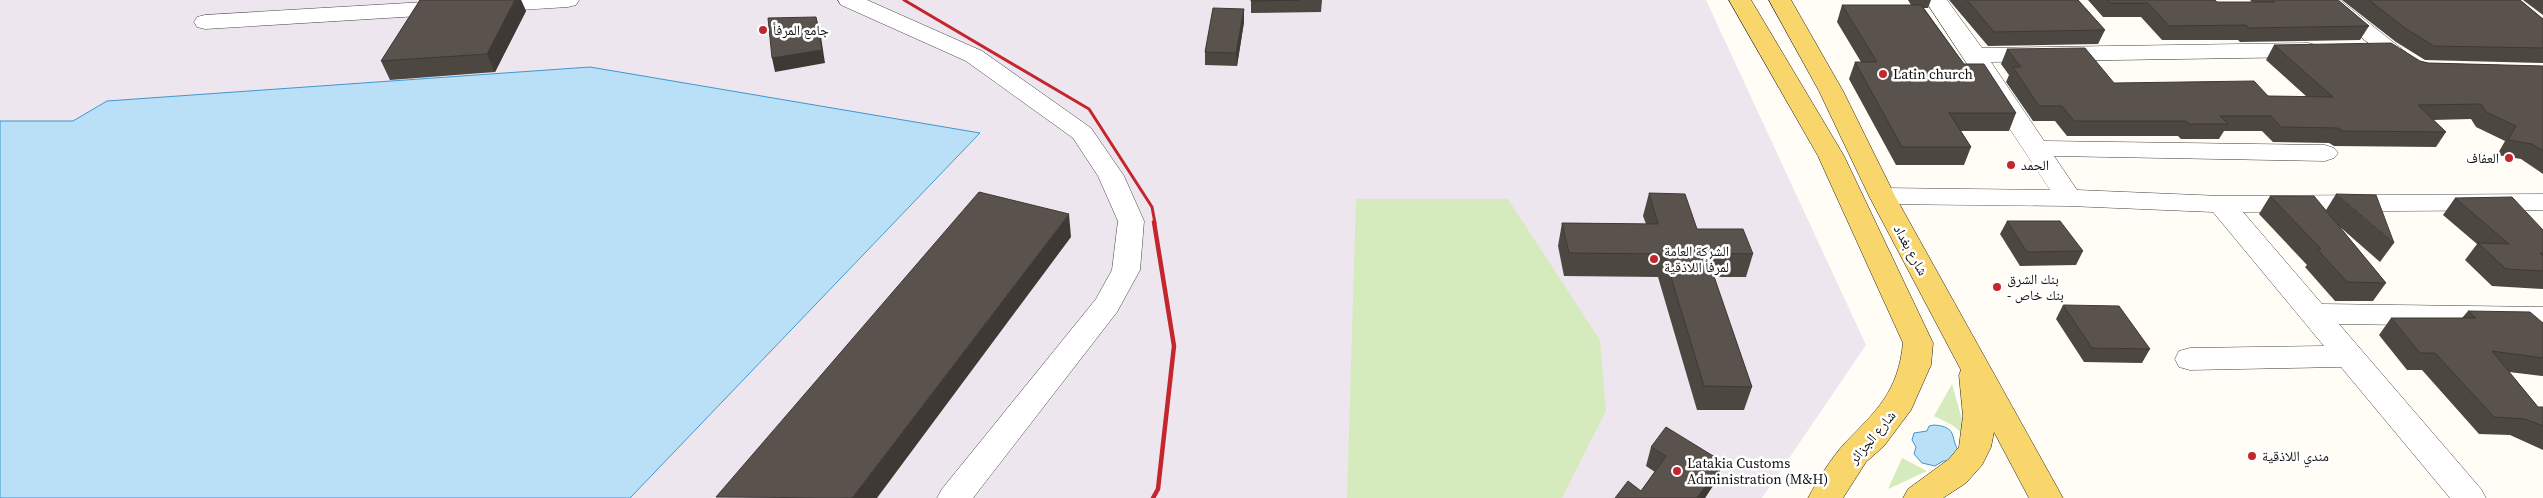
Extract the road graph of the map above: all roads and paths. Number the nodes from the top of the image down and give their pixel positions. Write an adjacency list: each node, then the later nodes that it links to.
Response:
1 (568, 0): 7 (street)
2 (849, 0): 26 (street)
3 (1740, 0): 27 (main road, شارع الجزائر)
4 (1780, 0): 17 (main road, شارع بغداد)
5 (1936, 0): 13 (street)
6 (2326, 0): 9 (street)
7 (205, 22)
8 (2103, 33): 12 (street)
9 (2387, 49): 11 (street); 14 (street)
10 (2328, 50): 12 (street)
11 (2357, 50)
12 (2121, 53): 13 (street)
13 (1975, 55): 15 (street)
14 (2431, 71)
15 (2036, 148): 16 (street); 18 (street)
16 (2325, 153)
17 (1882, 196): 18 (street); 23 (main road, شارع بغداد)
18 (2069, 198): 20 (street)
19 (2543, 202): 20 (street)
20 (2221, 204): 21 (street)
21 (2315, 314): 22 (street); 24 (street)
22 (2543, 316)
23 (1967, 352): 28 (main road); 29 (main road, شارع بغداد)
24 (2350, 356): 25 (street); 30 (street)
25 (2190, 359)
26 (954, 498)
27 (1825, 498)
28 (1920, 498)
29 (2046, 498)
30 (2469, 498)

